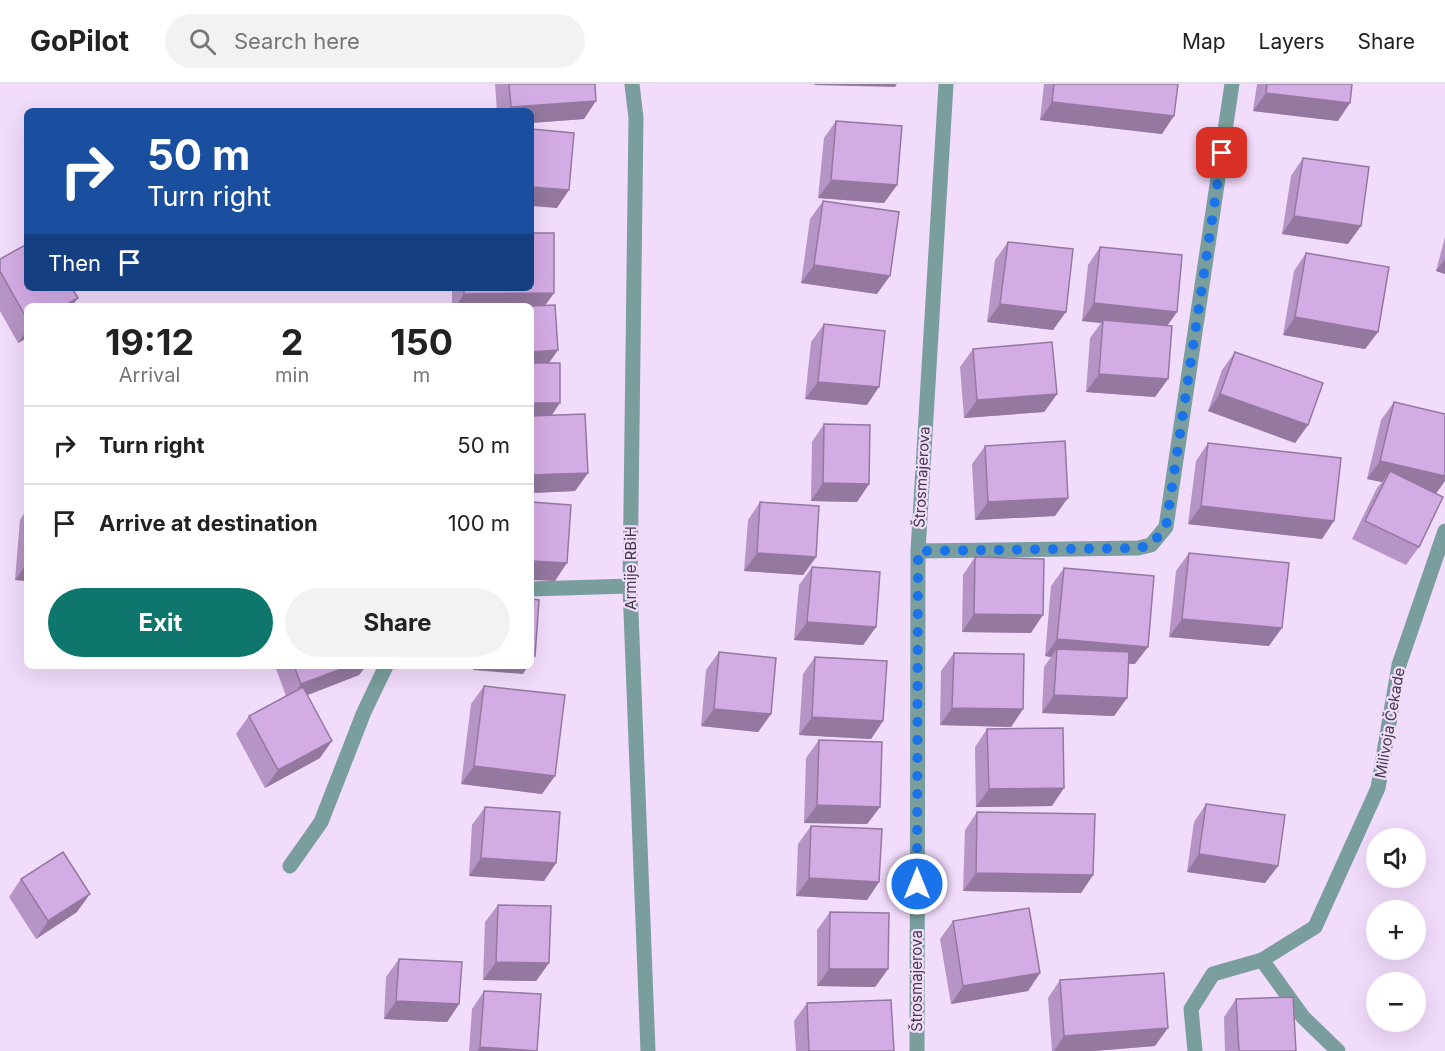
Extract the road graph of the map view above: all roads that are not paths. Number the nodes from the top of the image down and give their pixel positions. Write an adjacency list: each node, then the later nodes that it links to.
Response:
1 (632, 84): 6 (street, Armije RBiH)
2 (946, 84): 5 (street, Štrosmajerova)
3 (1232, 84): 5 (street)
4 (1445, 531): 10 (street, Milivoja Čekade)
5 (918, 551): 12 (street, Štrosmajerova)
6 (630, 586): 7 (street); 11 (street, Armije RBiH)
7 (534, 589)
8 (385, 669): 9 (street)
9 (290, 866)
10 (1262, 960): 13 (street, Milivoja Čekade); 14 (street)
11 (648, 1051)
12 (917, 1051)
13 (1195, 1051)
14 (1338, 1051)

